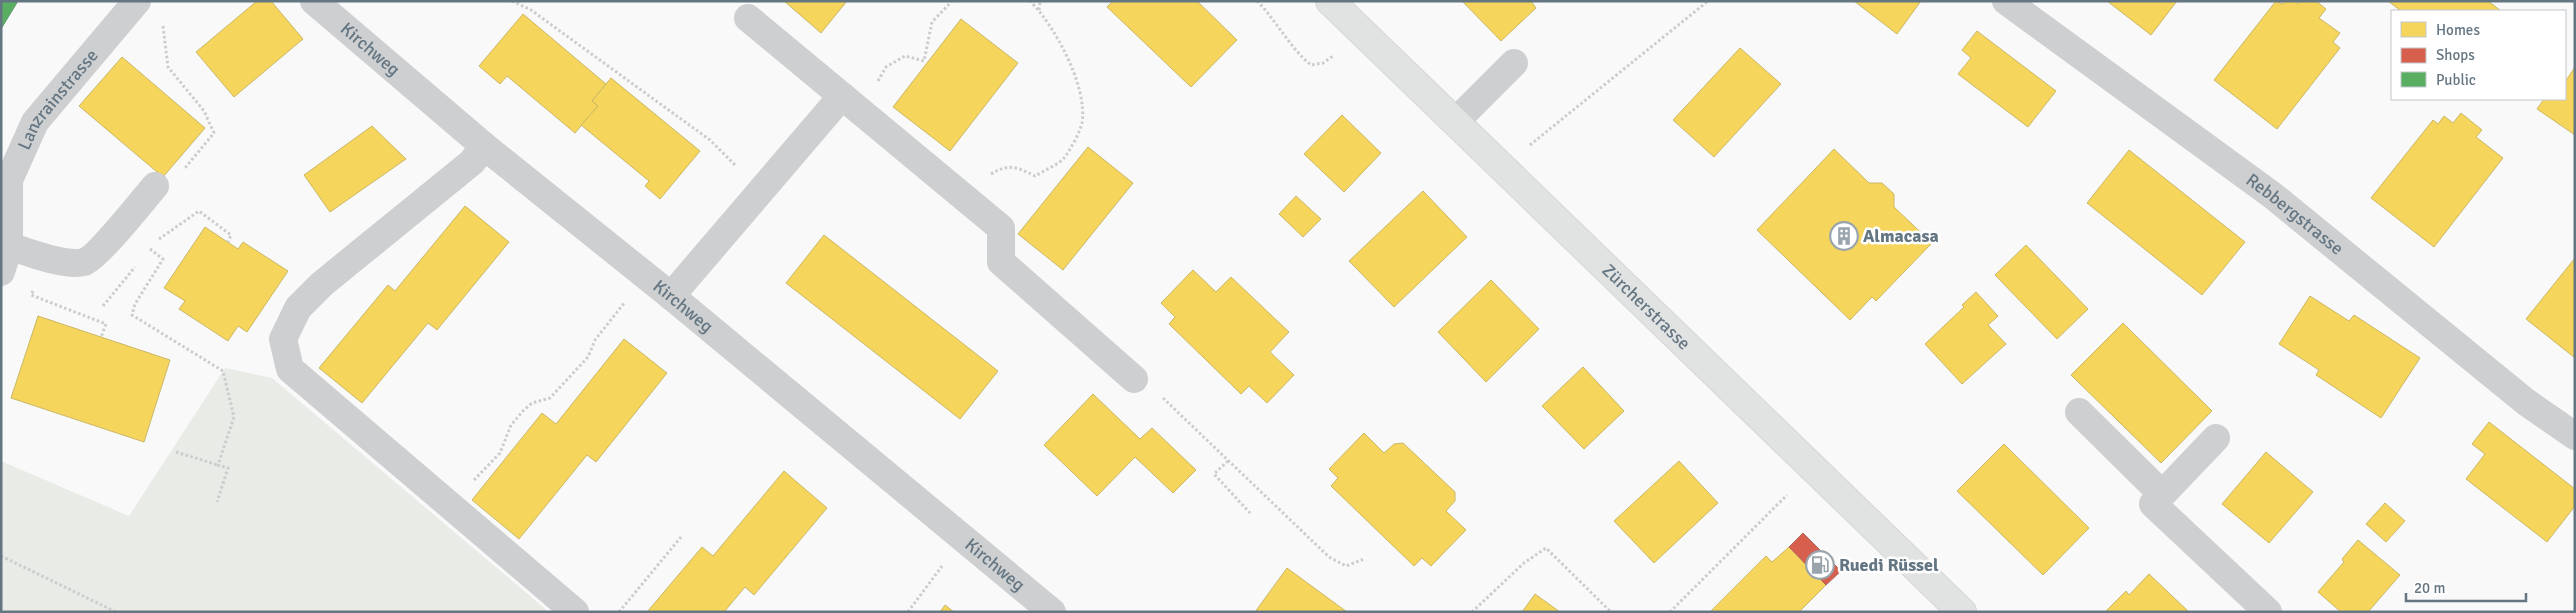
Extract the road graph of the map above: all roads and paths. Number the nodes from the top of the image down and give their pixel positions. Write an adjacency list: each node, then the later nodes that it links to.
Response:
1 (137, 1): 28 (street, Lanzrainstrasse)
2 (314, 1): 18 (street, Kirchweg)
3 (512, 1): 21 (path)
4 (952, 1): 16 (path)
5 (1030, 1): 11 (path)
6 (1040, 1): 11 (path)
7 (1257, 1): 14 (path)
8 (1330, 1): 17 (main road, Zürcherstrasse)
9 (1708, 1): 19 (path)
10 (2006, 1): 37 (street, Rebbergstrasse)
11 (1039, 10): 22 (path)
12 (748, 18): 16 (street)
13 (162, 20): 20 (path)
14 (1333, 56)
15 (1514, 63): 17 (street)
16 (842, 96): 21 (street); 22 (street)
17 (1455, 122): 59 (main road, Zürcherstrasse)
18 (484, 146): 31 (street, Kirchweg); 52 (street)
19 (1528, 147)
20 (155, 186): 28 (street)
21 (760, 190): 31 (street)
22 (968, 201): 35 (street)
23 (156, 241): 24 (path)
24 (228, 242)
25 (153, 245): 26 (path)
26 (150, 249): 27 (path); 42 (path)
27 (144, 256)
28 (5, 259)
29 (138, 264): 33 (path)
30 (34, 288): 34 (path)
31 (671, 296): 55 (street, Kirchweg)
32 (625, 301): 40 (path)
33 (103, 306)
34 (101, 338)
35 (1134, 380): 41 (path)
36 (2079, 412): 44 (street)
37 (2575, 436)
38 (2216, 438): 44 (street)
39 (176, 452): 42 (path)
40 (493, 459)
41 (1228, 461): 46 (path); 49 (path)
42 (218, 465): 45 (path)
43 (1787, 495): 58 (path)
44 (2158, 499): 60 (street)
45 (217, 502)
46 (1250, 513)
47 (681, 536): 53 (path)
48 (1, 556): 51 (path)
49 (1364, 559)
50 (943, 564): 54 (path)
51 (116, 612)
52 (575, 612)
53 (619, 612)
54 (908, 612)
55 (1052, 612)
56 (1472, 612): 57 (path)
57 (1611, 612)
58 (1670, 612)
59 (1962, 612)
60 (2268, 612)

